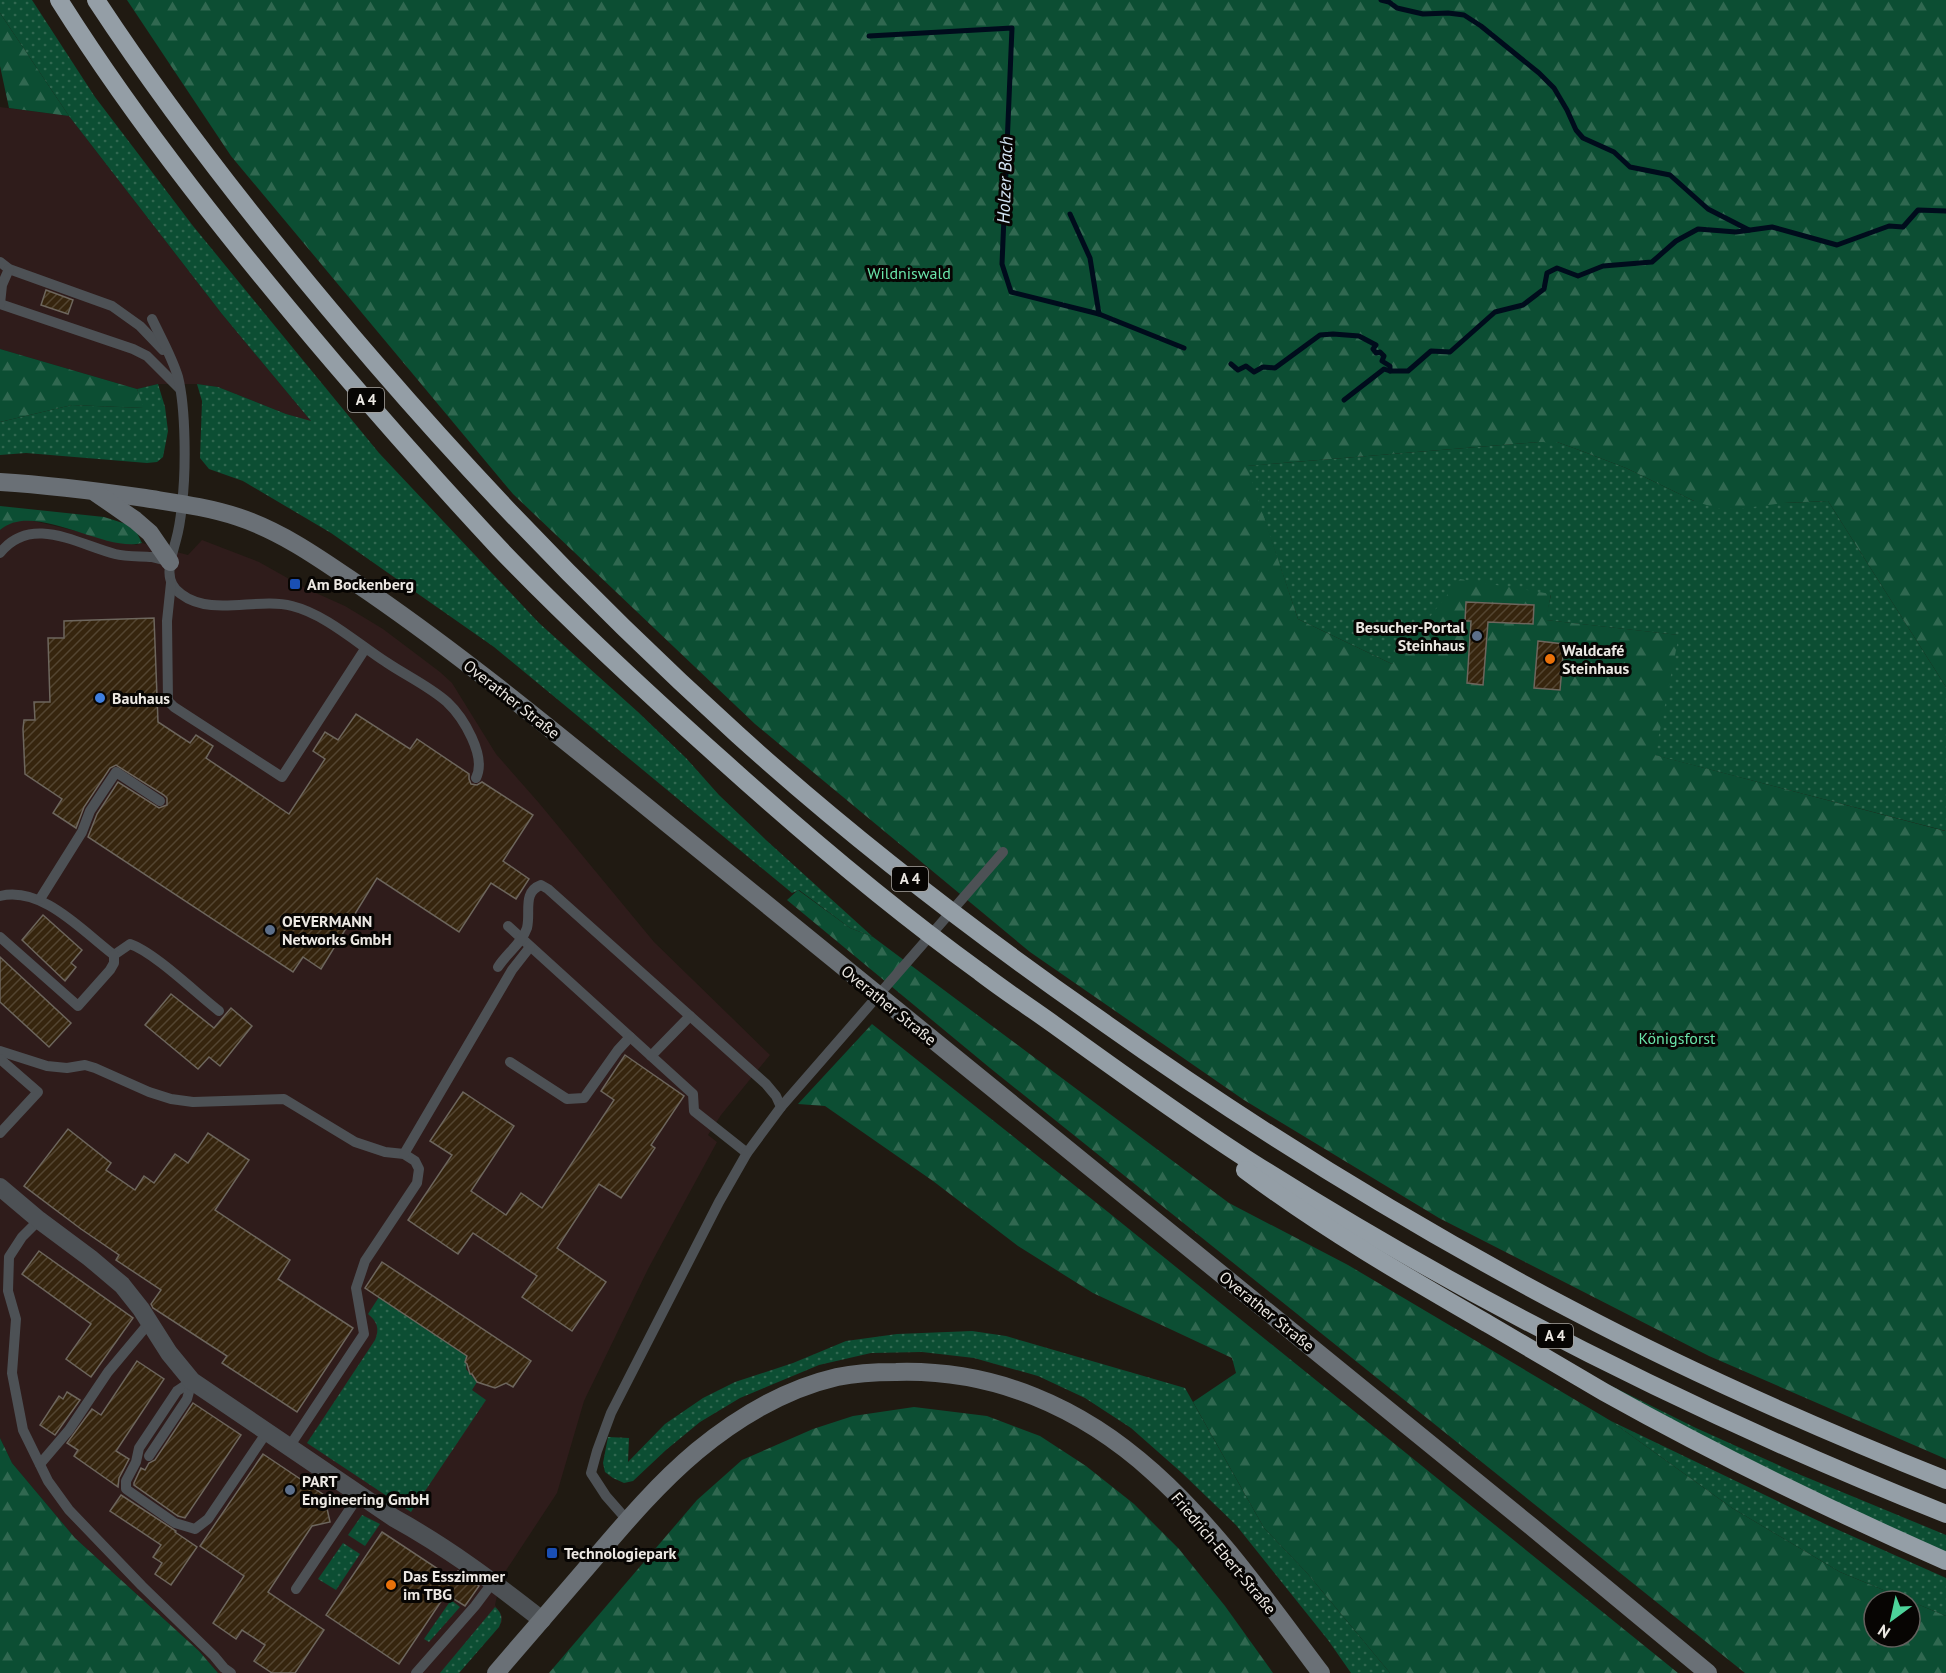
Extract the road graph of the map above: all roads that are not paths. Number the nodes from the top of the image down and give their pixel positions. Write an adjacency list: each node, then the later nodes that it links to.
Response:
1 (59, 0): 34 (highway, A 4)
2 (96, 0): 46 (highway, A 4)
3 (4, 266): 4 (lane); 6 (lane)
4 (0, 304): 7 (lane)
5 (152, 319): 6 (lane)
6 (170, 357): 7 (lane)
7 (181, 390): 10 (lane)
8 (0, 482): 9 (main road, Overather Straße)
9 (92, 490): 10 (main road, Overather Straße); 12 (main road)
10 (182, 504): 12 (lane); 58 (main road, Overather Straße)
11 (0, 553): 12 (lane)
12 (170, 562): 13 (lane)
13 (171, 583): 14 (lane); 14 (lane)
14 (366, 649): 15 (lane)
15 (476, 778)
16 (160, 801): 19 (lane)
17 (1003, 852): 33 (lane)
18 (0, 896): 19 (lane)
19 (40, 899): 24 (lane)
20 (508, 926): 22 (lane)
21 (0, 937): 24 (lane)
22 (520, 938): 23 (lane); 25 (lane); 27 (lane)
23 (530, 946): 28 (lane); 37 (lane)
24 (114, 955): 26 (lane)
25 (498, 968)
26 (219, 1011)
27 (690, 1016): 30 (lane); 33 (lane)
28 (630, 1037): 30 (lane); 32 (lane)
29 (0, 1052): 37 (lane)
30 (651, 1056): 36 (lane)
31 (0, 1059): 35 (lane)
32 (510, 1062)
33 (781, 1107): 36 (lane)
34 (1184, 1118): 48 (highway, A 4); 50 (highway)
35 (0, 1133)
36 (747, 1153): 49 (lane)
37 (404, 1154): 43 (lane)
38 (0, 1187): 39 (street)
39 (39, 1220): 40 (street); 45 (lane)
40 (149, 1323): 41 (street); 45 (lane)
41 (192, 1380): 42 (street); 42 (lane); 44 (lane)
42 (267, 1432): 43 (street)
43 (289, 1448): 47 (street)
44 (149, 1456)
45 (40, 1464): 54 (lane)
46 (1946, 1480)
47 (360, 1494): 51 (street); 52 (lane)
48 (1946, 1514)
49 (627, 1520): 53 (main road, Friedrich-Ebert-Straße); 57 (main road, Friedrich-Ebert-Straße)
50 (1946, 1561)
51 (493, 1582): 53 (street); 55 (lane)
52 (296, 1589)
53 (542, 1620): 56 (main road, Friedrich-Ebert-Straße)
54 (231, 1673)
55 (416, 1673)
56 (496, 1673)
57 (1321, 1673)
58 (1708, 1673)

